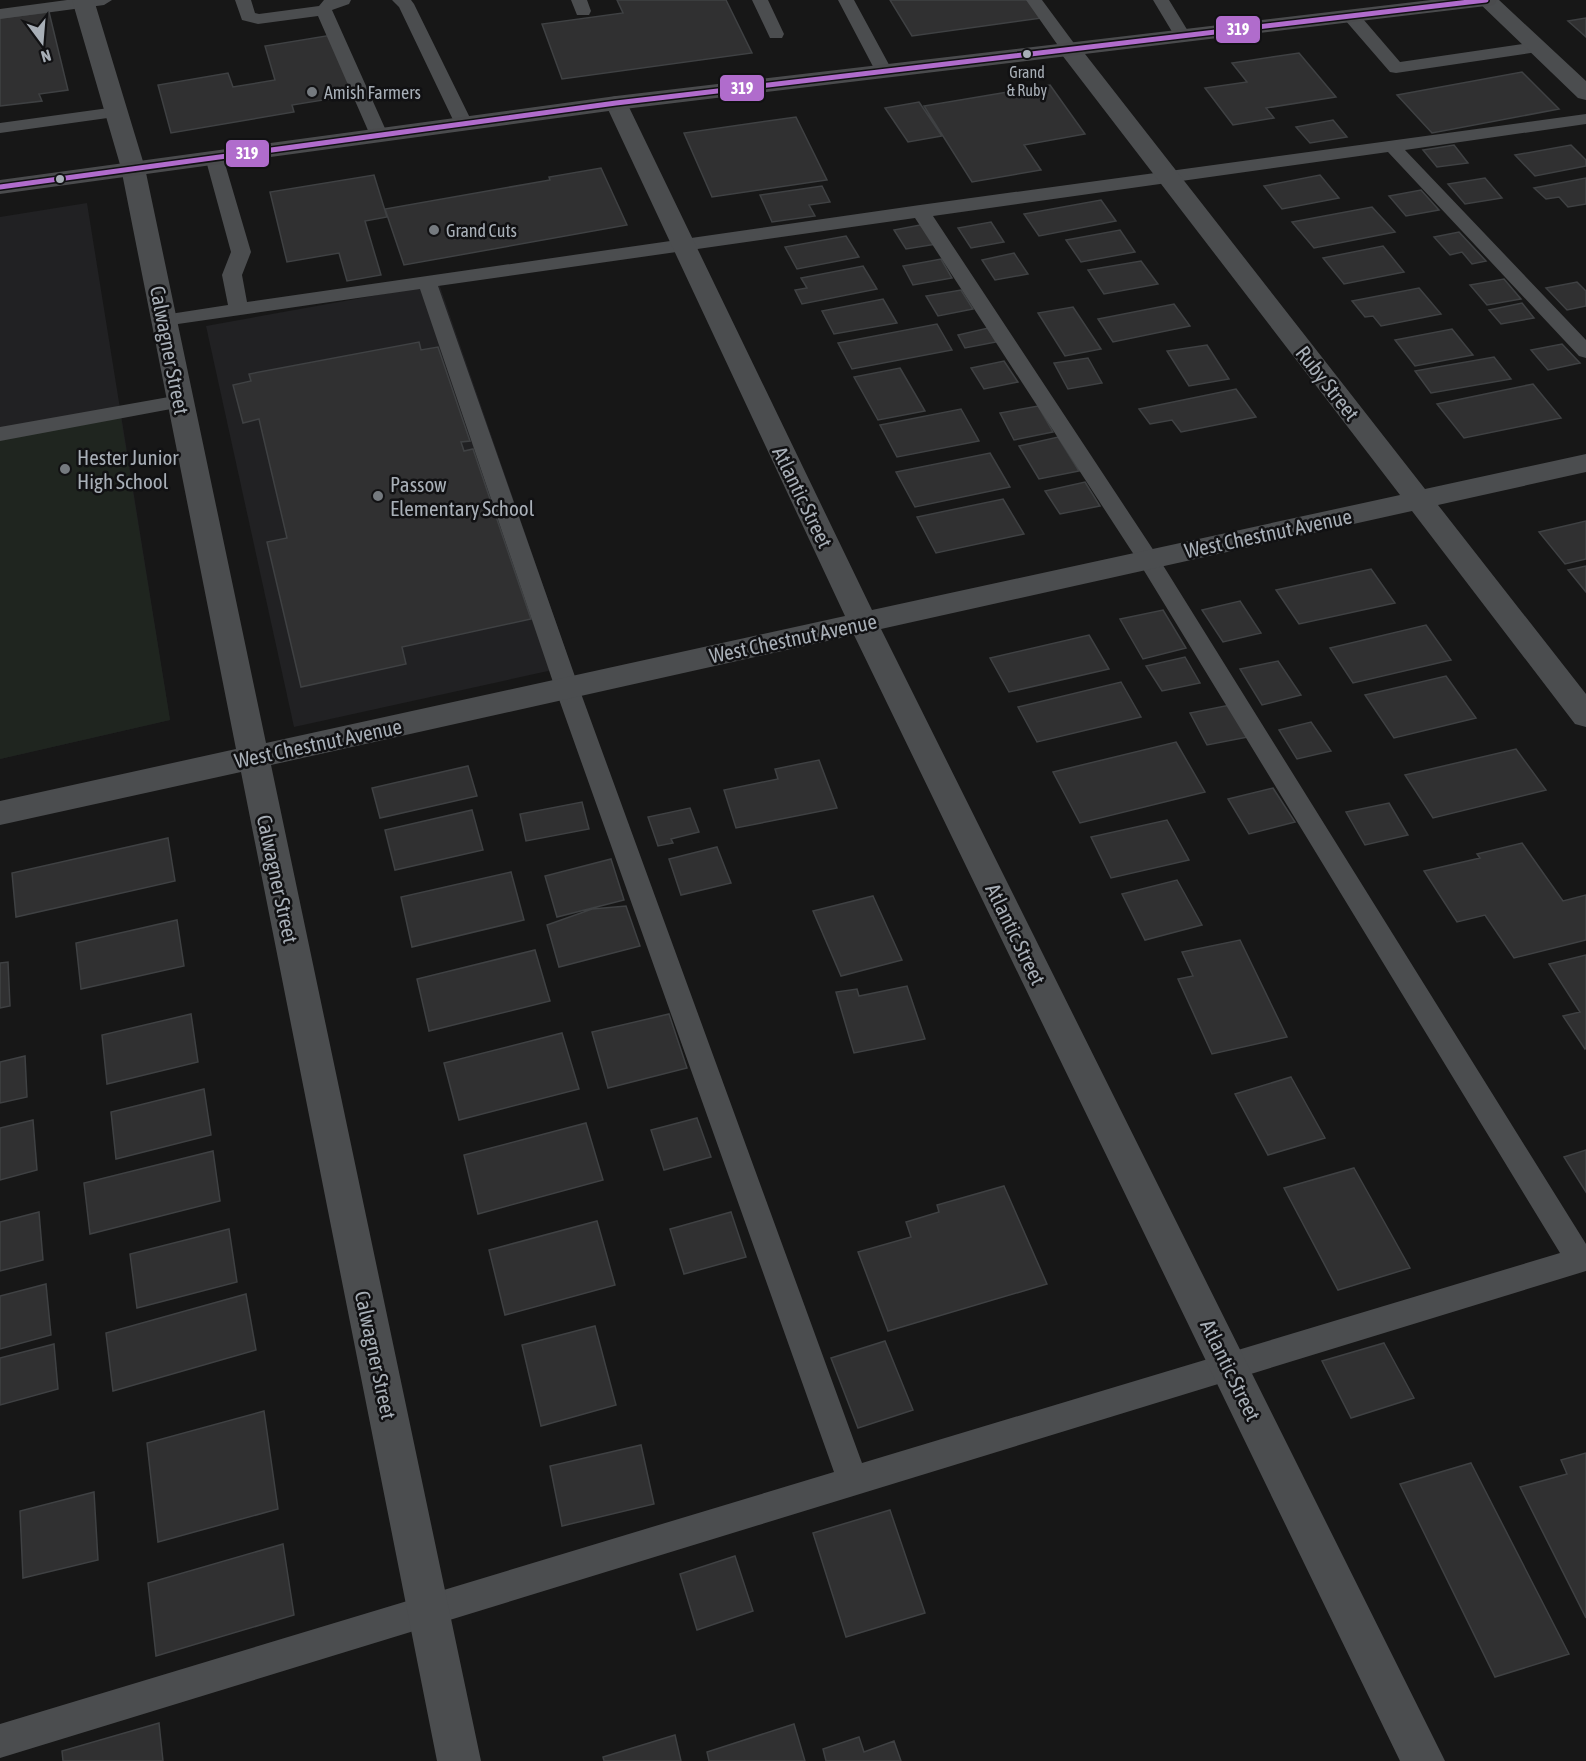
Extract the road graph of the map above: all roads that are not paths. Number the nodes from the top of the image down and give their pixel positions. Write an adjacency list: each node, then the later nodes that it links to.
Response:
1 (243, 0): 10 (lane)
2 (343, 0): 10 (lane)
3 (400, 0): 22 (lane)
4 (760, 0): 13 (lane)
5 (846, 0): 17 (lane)
6 (1034, 0): 16 (lane)
7 (1161, 0): 14 (lane)
8 (1486, 0): 12 (main road); 15 (street)
9 (90, 1): 11 (lane); 20 (street, Calwagner Street)
10 (324, 10): 24 (lane)
11 (0, 14)
12 (1351, 16): 14 (main road); 15 (lane)
13 (776, 34)
14 (1183, 36): 16 (main road)
15 (1537, 47): 18 (street)
16 (1070, 50): 17 (main road); 28 (street, Ruby Street)
17 (884, 72): 19 (main road)
18 (1586, 93)
19 (616, 103): 22 (main road); 31 (street, Atlantic Street)
20 (116, 112): 23 (lane); 27 (street, Calwagner Street)
21 (1586, 119): 25 (lane)
22 (464, 124): 24 (main road)
23 (0, 128)
24 (379, 135): 26 (main road)
25 (1392, 146): 28 (lane); 35 (lane)
26 (214, 158): 27 (main road); 33 (lane)
27 (133, 168): 29 (main road); 34 (street, Calwagner Street)
28 (1168, 177): 30 (lane); 39 (street, Ruby Street)
29 (0, 187)
30 (920, 211): 31 (lane); 40 (lane)
31 (683, 245): 32 (lane); 41 (street, Atlantic Street)
32 (427, 282): 33 (lane); 42 (lane)
33 (238, 310): 34 (lane)
34 (164, 321): 36 (street, Calwagner Street)
35 (1586, 352)
36 (180, 401): 37 (lane); 44 (street, Calwagner Street)
37 (0, 434)
38 (1586, 463): 39 (street, West Chestnut Avenue)
39 (1418, 500): 40 (street, West Chestnut Avenue); 43 (street, Ruby Street)
40 (1148, 560): 41 (street, West Chestnut Avenue); 46 (lane)
41 (863, 622): 42 (street, West Chestnut Avenue); 47 (street, Atlantic Street)
42 (567, 688): 44 (street, West Chestnut Avenue); 48 (lane)
43 (1586, 716)
44 (254, 757): 45 (street, West Chestnut Avenue); 49 (street, Calwagner Street)
45 (0, 813)
46 (1583, 1259): 47 (lane)
47 (1229, 1366): 48 (lane); 52 (street, Atlantic Street)
48 (853, 1481): 49 (lane)
49 (428, 1611): 50 (lane); 51 (street, Calwagner Street)
50 (0, 1741)
51 (459, 1761)
52 (1423, 1761)

